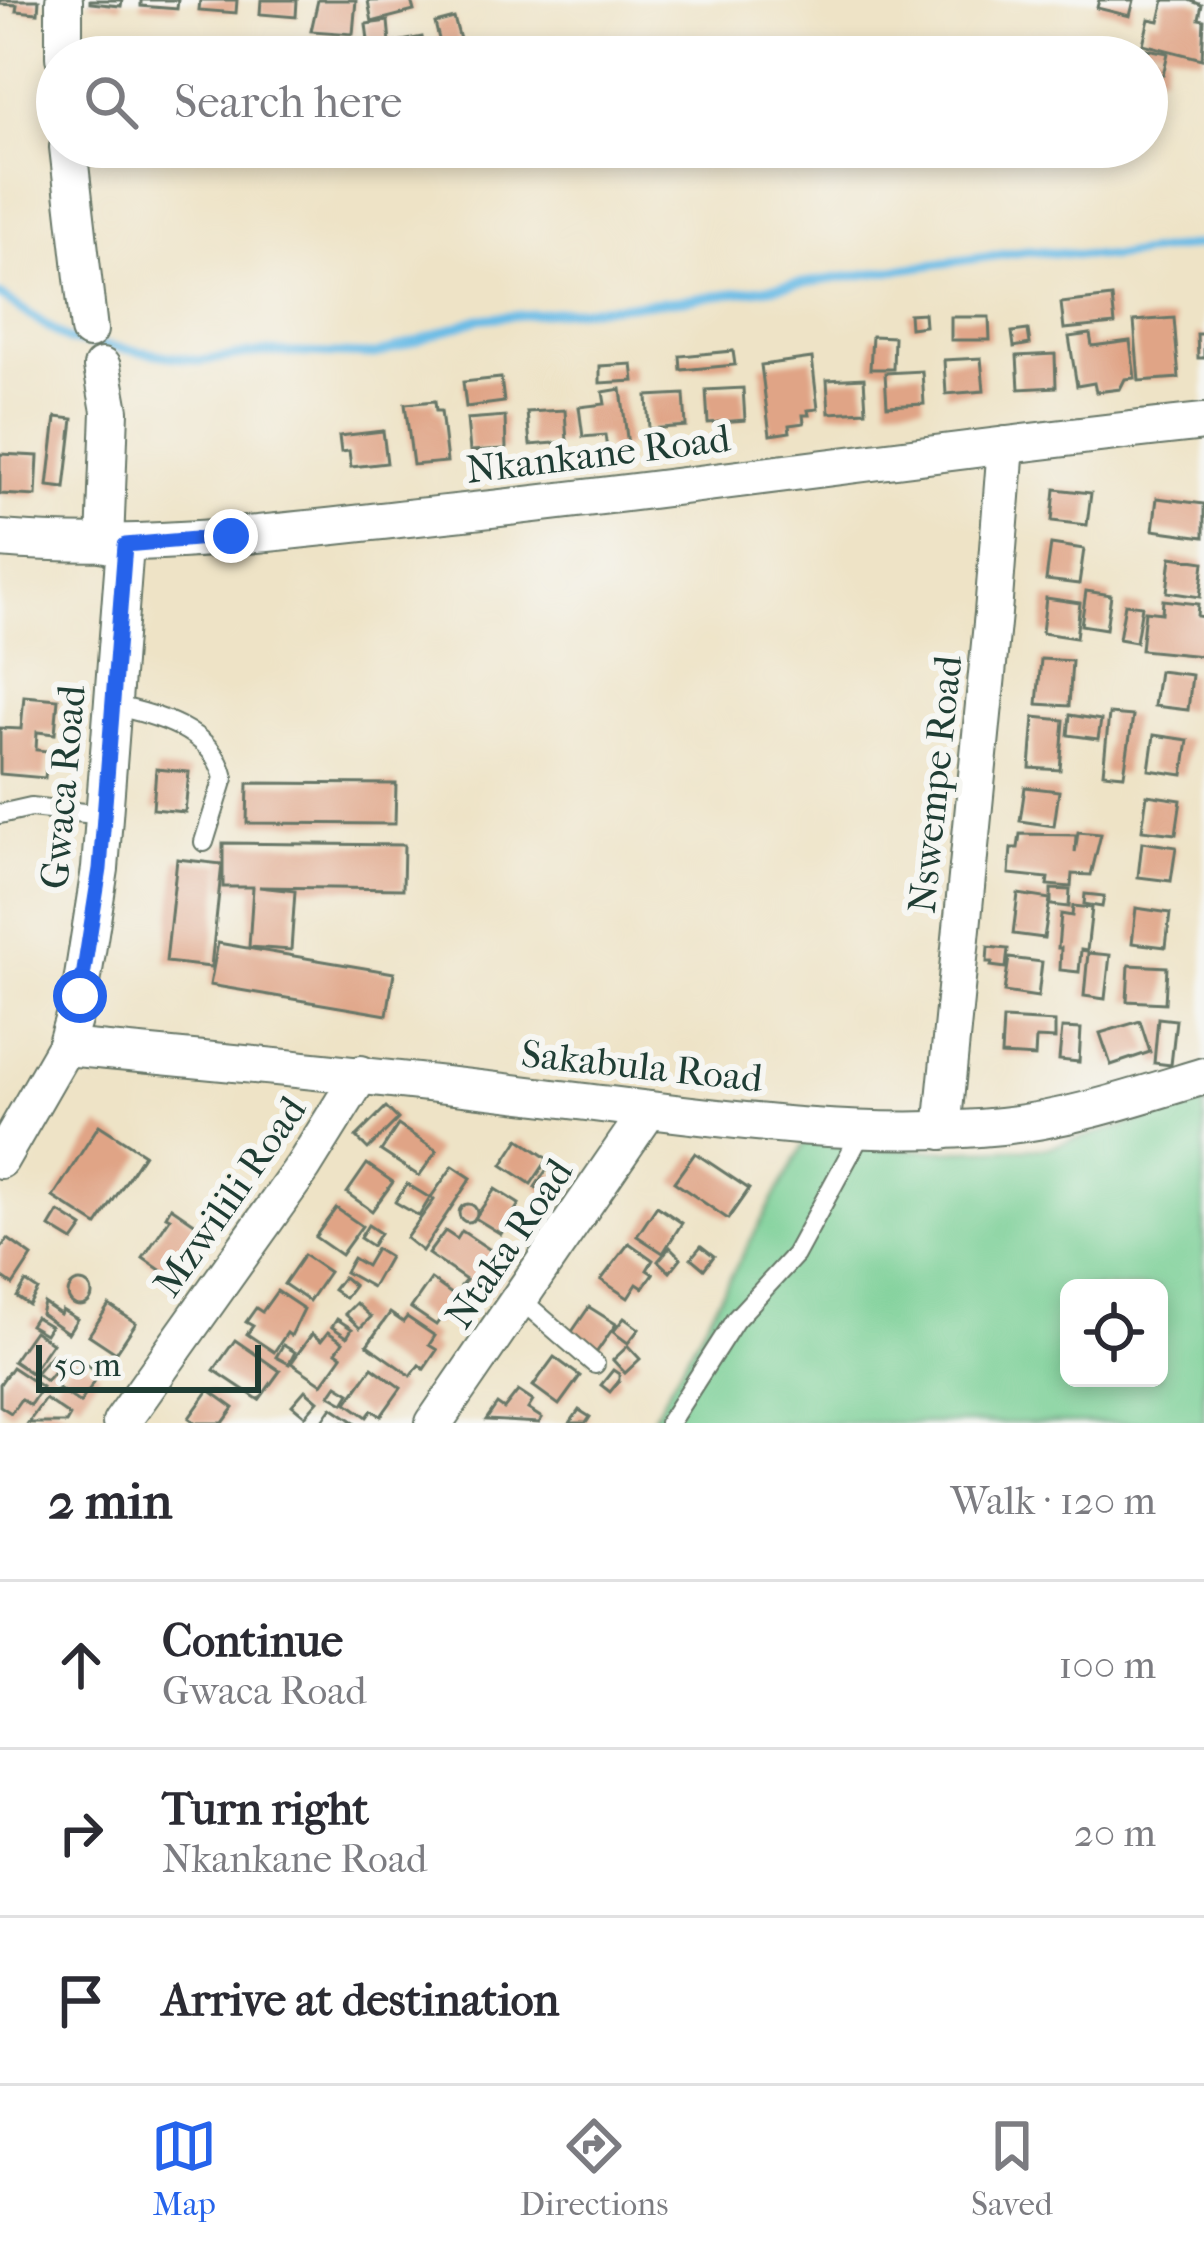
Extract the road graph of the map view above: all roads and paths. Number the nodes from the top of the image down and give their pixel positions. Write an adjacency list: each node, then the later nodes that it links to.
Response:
1 (64, 0): 2 (street)
2 (64, 36)
3 (70, 168): 4 (street)
4 (89, 330)
5 (103, 368): 9 (street, Gwaca Road)
6 (1204, 422): 7 (street, Nkankane Road)
7 (1006, 445): 9 (street, Nkankane Road); 19 (street, Nswempe Road)
8 (0, 539): 9 (street, Nkankane Road)
9 (115, 545): 10 (street, Gwaca Road)
10 (111, 705): 12 (street, Gwaca Road); 13 (lane)
11 (0, 814): 12 (lane)
12 (103, 815): 14 (street, Gwaca Road)
13 (203, 842)
14 (65, 1047): 15 (street, Sakabula Road); 20 (street, Gwaca Road)
15 (362, 1075): 17 (street, Sakabula Road); 23 (street, Mzwilili Road)
16 (1204, 1076): 19 (street, Sakabula Road)
17 (650, 1110): 18 (street, Sakabula Road); 21 (street, Ntaka Road)
18 (865, 1128): 19 (street, Sakabula Road); 25 (lane)
19 (942, 1131)
20 (0, 1160)
21 (520, 1299): 22 (lane); 24 (street, Ntaka Road)
22 (595, 1364)
23 (121, 1423)
24 (434, 1423)
25 (669, 1423)

